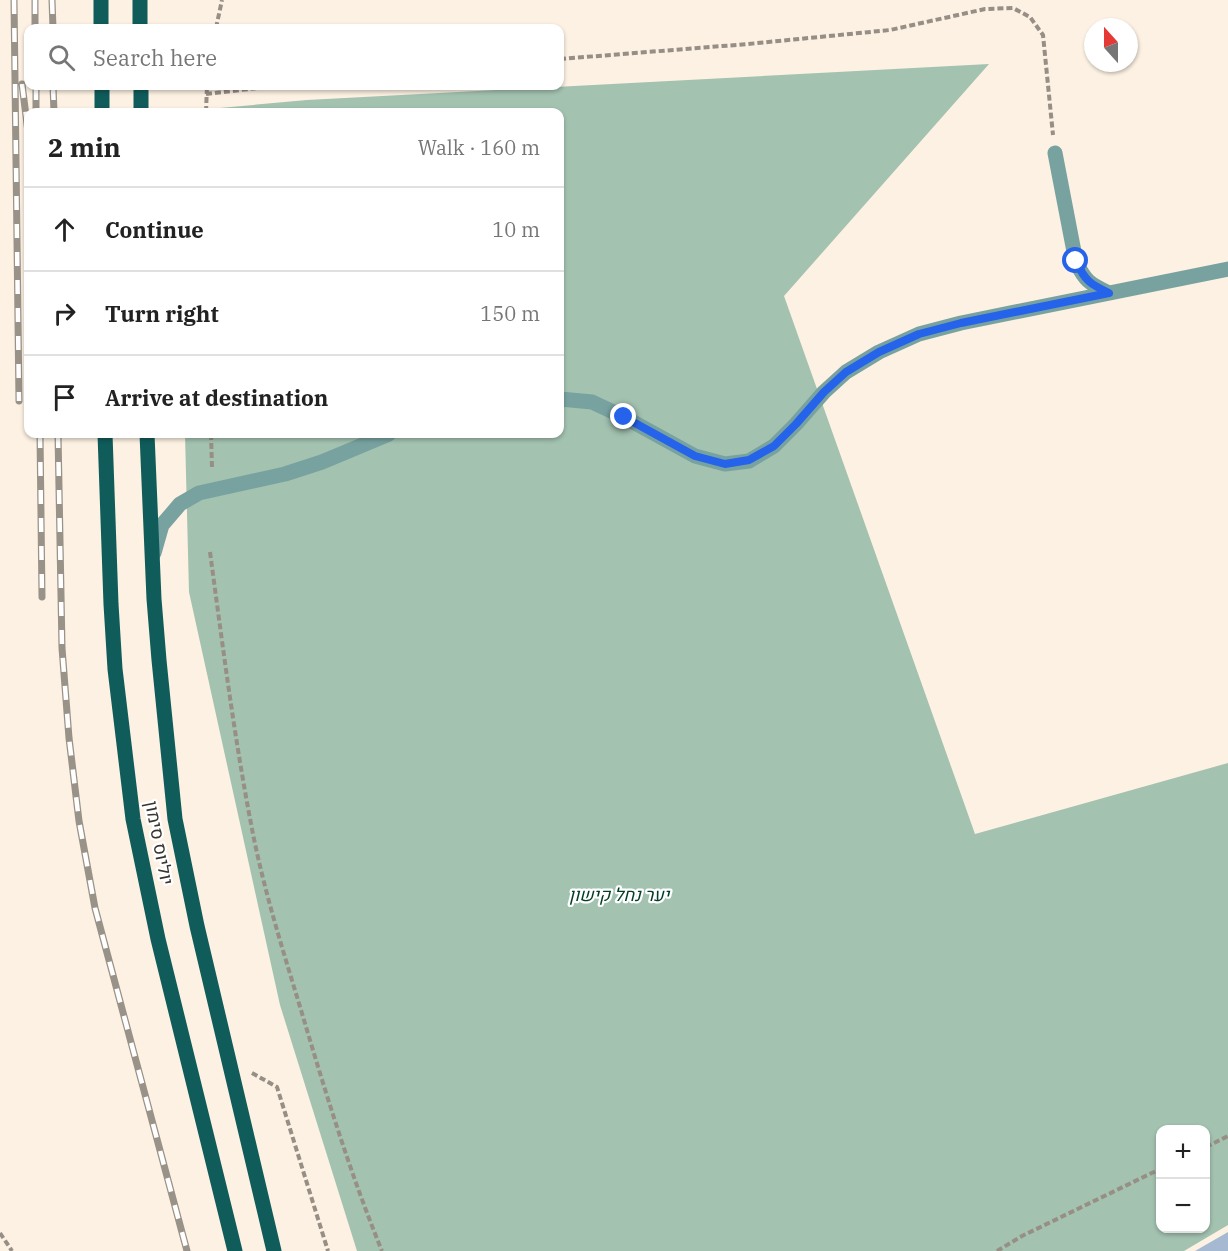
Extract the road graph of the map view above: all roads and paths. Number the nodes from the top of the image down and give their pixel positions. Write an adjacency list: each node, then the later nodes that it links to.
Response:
1 (101, 0): 4 (main road)
2 (140, 0): 5 (main road)
3 (222, 0): 6 (path)
4 (101, 24)
5 (140, 24)
6 (217, 24)
7 (564, 59): 16 (path)
8 (102, 90): 13 (main road)
9 (141, 90): 14 (main road)
10 (206, 90): 12 (path)
11 (240, 90): 12 (path)
12 (206, 94): 15 (path)
13 (102, 108)
14 (141, 108)
15 (206, 108)
16 (1055, 153): 18 (street)
17 (1228, 268): 18 (street)
18 (1109, 293): 19 (street)
19 (564, 399)
20 (105, 438): 33 (main road, יוליוס סימון)
21 (147, 438): 26 (main road, יוליוס סימון)
22 (211, 438): 24 (path)
23 (379, 438): 26 (street)
24 (212, 467)
25 (210, 552): 36 (path)
26 (152, 559): 34 (main road, יוליוס סימון)
27 (249, 1071): 35 (path)
28 (1228, 1136): 29 (path)
29 (1210, 1145)
30 (1156, 1171): 37 (path)
31 (0, 1233): 32 (path)
32 (12, 1251)
33 (235, 1251)
34 (274, 1251)
35 (328, 1251)
36 (382, 1251)
37 (997, 1251)

